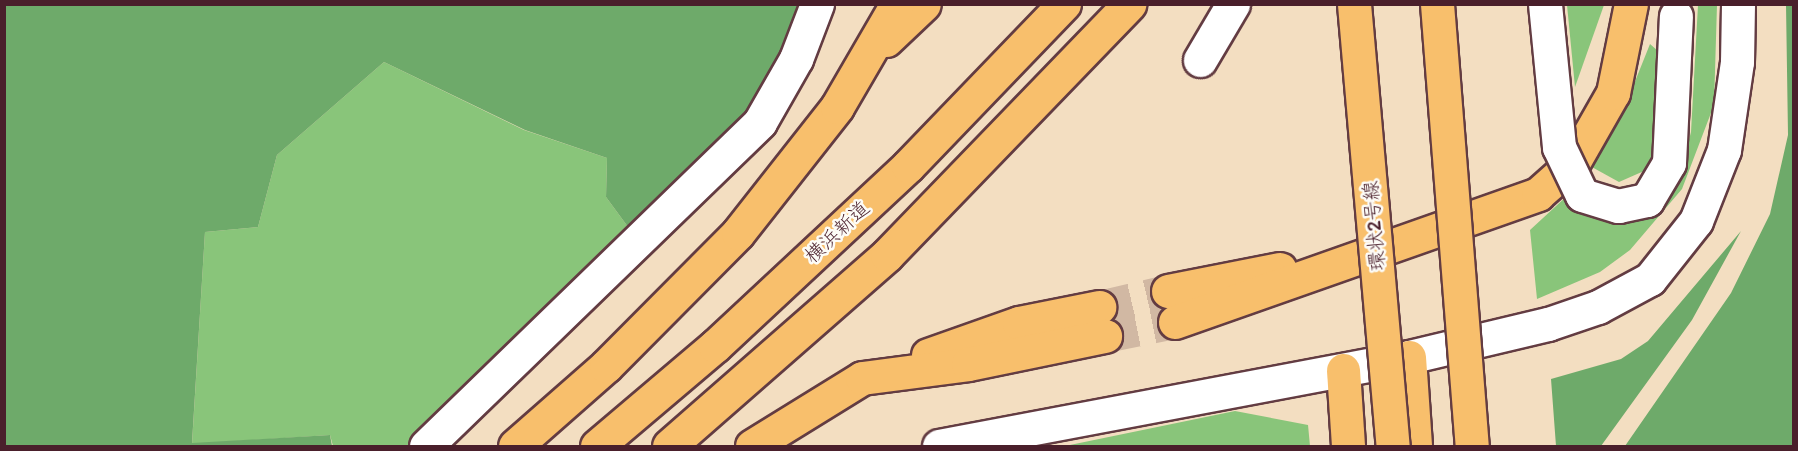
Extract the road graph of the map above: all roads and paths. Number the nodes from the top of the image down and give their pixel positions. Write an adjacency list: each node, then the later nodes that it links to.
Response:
1 (817, 4): 23 (street)
2 (897, 4): 16 (main road)
3 (924, 4): 16 (main road)
4 (1045, 4): 15 (street)
5 (1064, 4): 15 (main road, 横浜新道)
6 (1129, 4): 26 (main road)
7 (1233, 4): 17 (street)
8 (1354, 4): 30 (main road, 環状2号線, bridge)
9 (1437, 4): 32 (main road, bridge)
10 (1545, 4): 14 (street, bridge)
11 (1617, 4): 18 (main road)
12 (1631, 4): 18 (main road)
13 (1738, 4): 21 (street)
14 (1676, 10)
15 (1031, 39): 25 (main road, 横浜新道)
16 (865, 59): 24 (main road)
17 (1200, 60)
18 (1612, 93): 19 (main road)
19 (1171, 307)
20 (1102, 321): 27 (main road)
21 (1409, 357): 22 (street); 31 (main road)
22 (1343, 370): 28 (street); 29 (main road)
23 (426, 447)
24 (515, 447)
25 (597, 447)
26 (669, 447)
27 (752, 447)
28 (939, 447)
29 (1348, 447)
30 (1393, 447)
31 (1414, 447)
32 (1472, 447)

